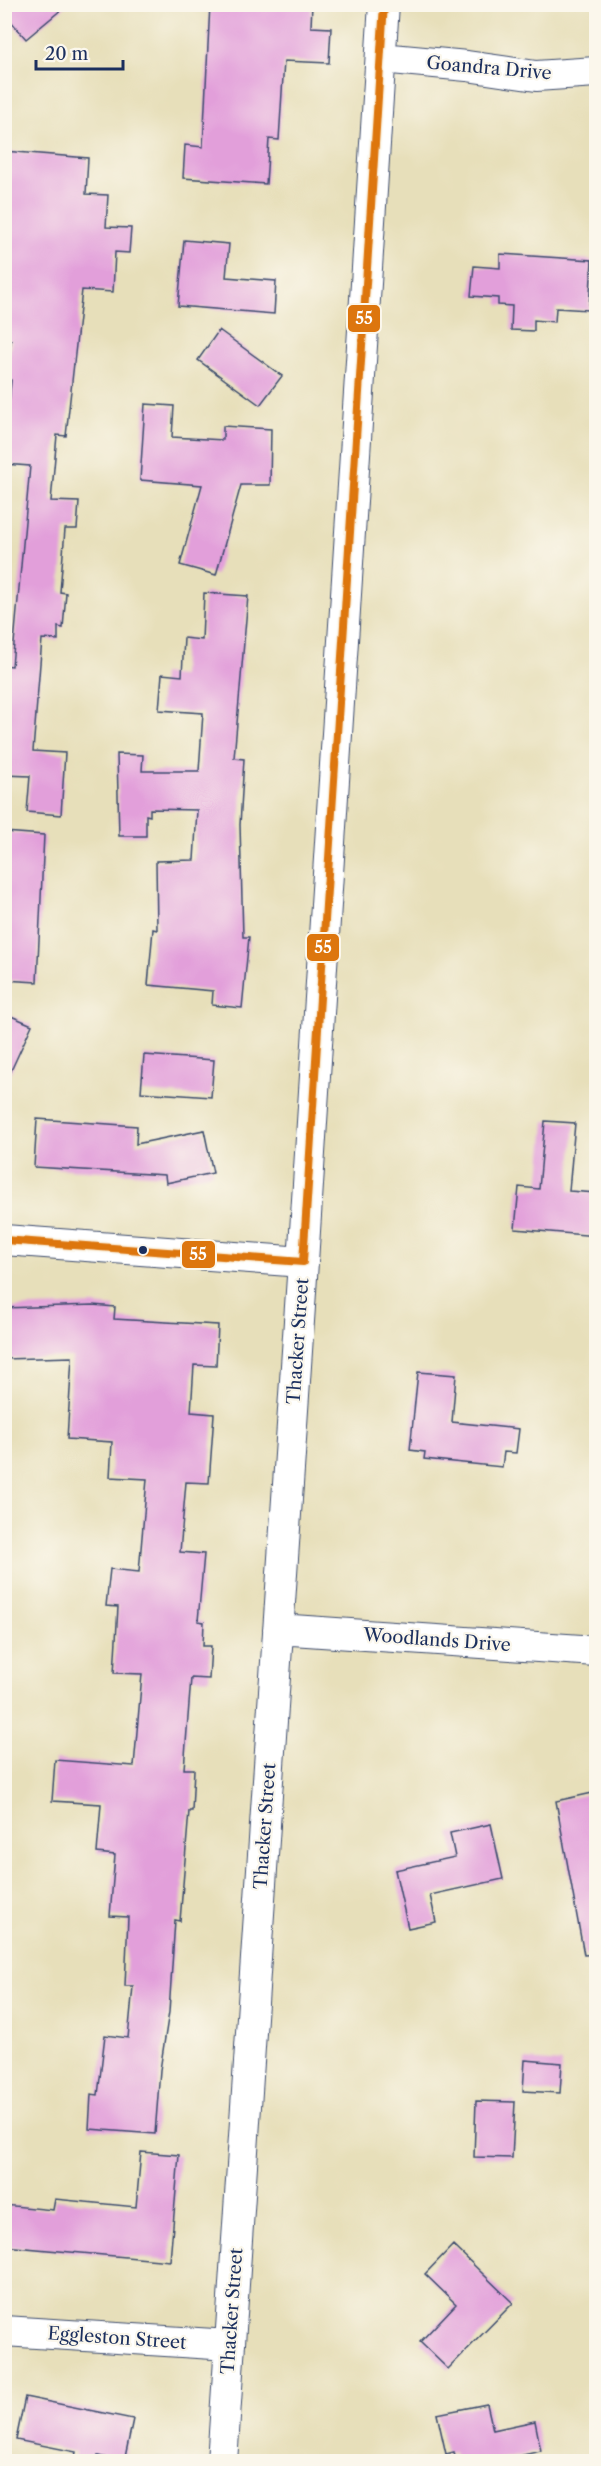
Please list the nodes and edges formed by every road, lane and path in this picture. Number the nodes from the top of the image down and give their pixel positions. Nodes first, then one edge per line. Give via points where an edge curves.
1 (384, 4) edge
2 (381, 58) junction
3 (597, 72) edge
4 (4, 1240) edge
5 (303, 1263) junction
6 (278, 1629) junction
7 (597, 1651) edge
8 (4, 2331) edge
9 (230, 2345) junction
10 (222, 2462) edge

1 - 2 street, Thacker Street
2 - 3 street, Goandra Drive via 536,76
2 - 5 street, Thacker Street
4 - 5 street
5 - 6 street, Thacker Street
6 - 7 street, Woodlands Drive
6 - 9 street, Thacker Street
8 - 9 street, Eggleston Street
9 - 10 street, Thacker Street

